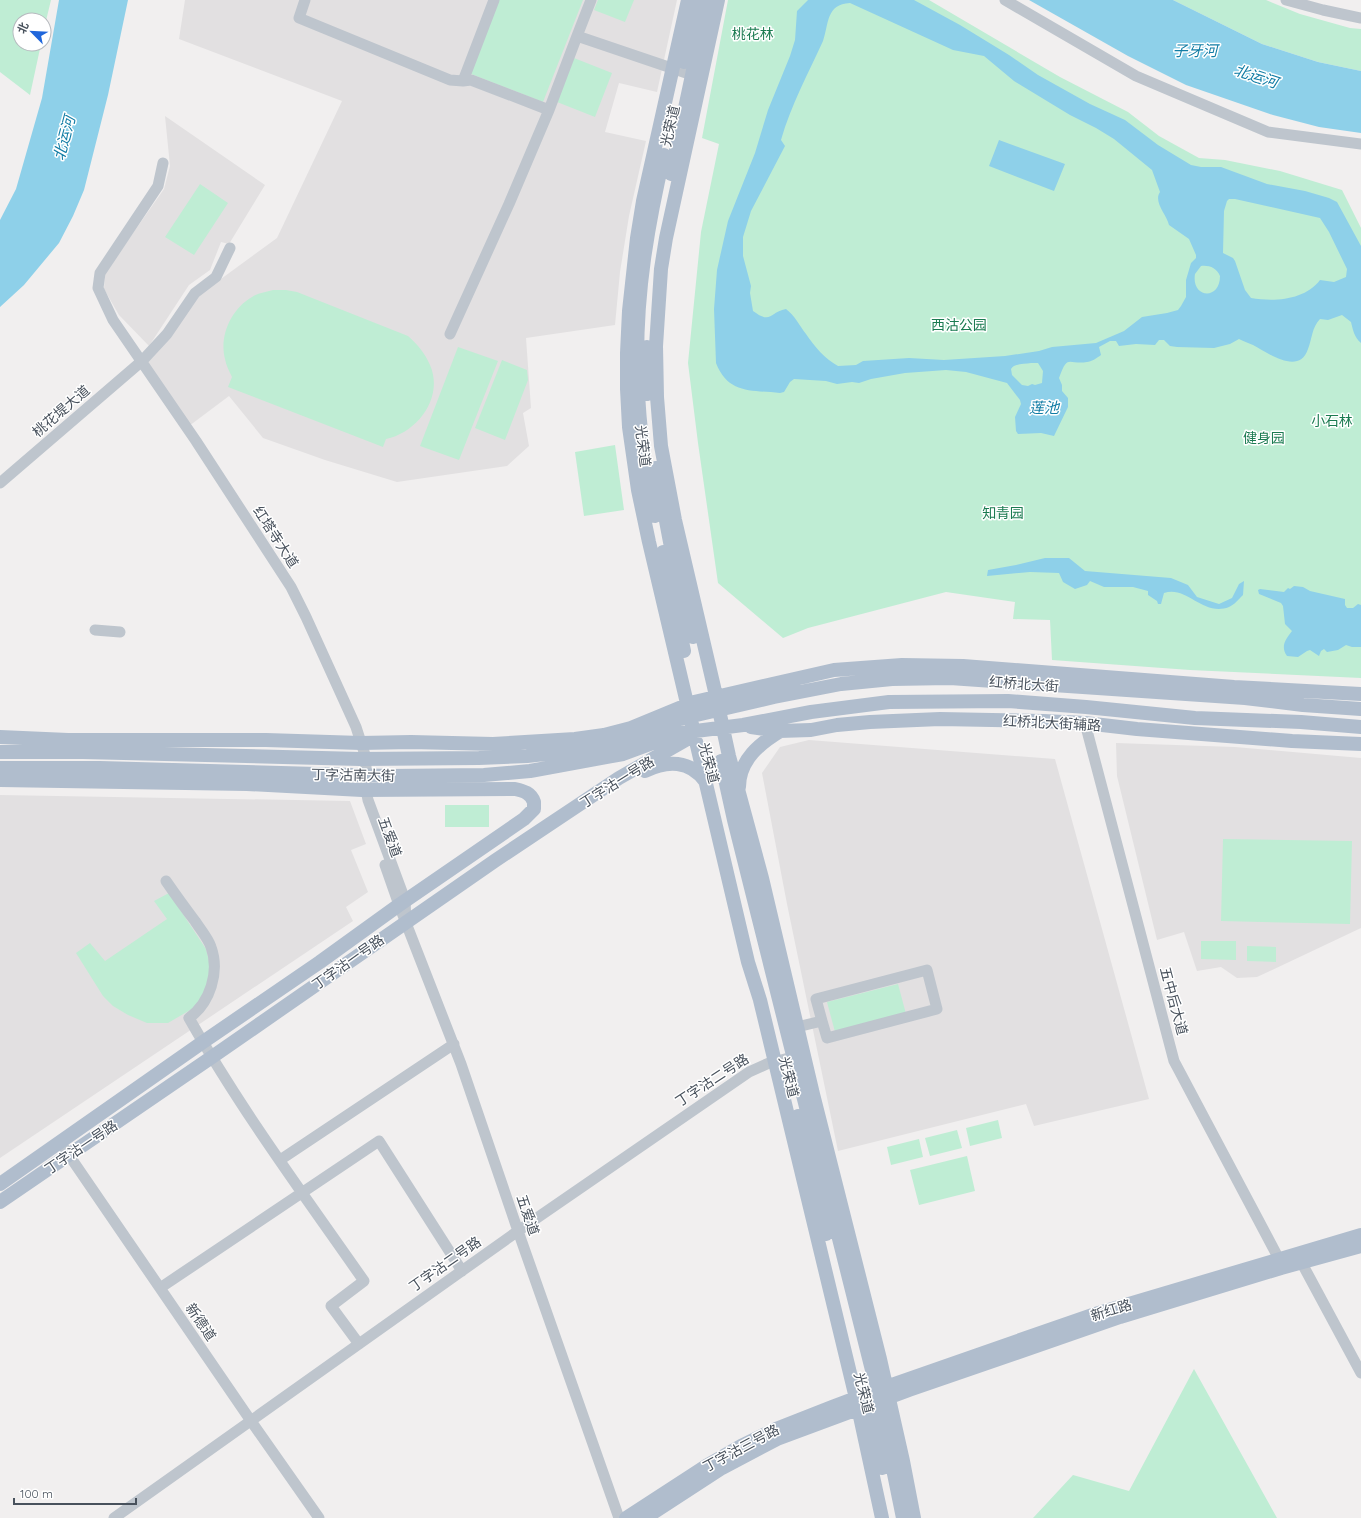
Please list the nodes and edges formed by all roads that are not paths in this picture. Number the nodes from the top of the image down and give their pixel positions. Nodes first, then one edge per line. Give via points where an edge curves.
1 (305, 0) edge
2 (494, 0) edge
3 (591, 0) edge
4 (688, 0) edge
5 (698, 0) edge
6 (708, 0) edge
7 (718, 0) edge
8 (1005, 0) edge
9 (1286, 0) edge
10 (1361, 18) edge
11 (577, 36) junction
12 (687, 74) junction
13 (463, 81) junction
14 (549, 110) junction
15 (1361, 144) edge
16 (163, 163) dead end
17 (230, 248) dead end
18 (450, 334) dead end
19 (142, 362) junction
20 (0, 483) edge
21 (95, 630) dead end
22 (120, 632) dead end
23 (1326, 692) junction
24 (1361, 694) edge
25 (1245, 698) junction
26 (714, 704) junction
27 (692, 709) junction
28 (1361, 709) edge
29 (810, 712) junction
30 (1195, 718) junction
31 (1227, 720) junction
32 (1085, 723) junction
33 (743, 726) junction
34 (1361, 727) edge
35 (719, 728) junction
36 (1137, 729) junction
37 (779, 731) junction
38 (696, 733) junction
39 (0, 737) edge
40 (361, 742) junction
41 (1340, 743) junction
42 (1361, 744) edge
43 (0, 752) edge
44 (363, 758) junction
45 (0, 768) edge
46 (204, 771) junction
47 (363, 775) junction
48 (0, 780) edge
49 (704, 781) junction
50 (247, 784) junction
51 (363, 790) junction
52 (602, 790) junction
53 (739, 796) junction
54 (166, 881) dead end
55 (402, 902) junction
56 (406, 922) junction
57 (822, 1021) junction
58 (797, 1027) junction
59 (203, 1042) junction
60 (454, 1044) junction
61 (212, 1057) junction
62 (789, 1058) junction
63 (60, 1142) junction
64 (69, 1155) junction
65 (280, 1160) junction
66 (0, 1184) edge
67 (302, 1192) junction
68 (0, 1202) edge
69 (518, 1231) junction
70 (1361, 1235) edge
71 (1361, 1246) edge
72 (1299, 1258) junction
73 (1280, 1264) junction
74 (462, 1270) junction
75 (160, 1288) junction
76 (359, 1344) junction
77 (1361, 1373) edge
78 (872, 1398) junction
79 (251, 1421) junction
80 (114, 1518) edge
81 (319, 1518) edge
82 (619, 1518) edge
83 (626, 1518) edge
84 (646, 1518) edge
85 (882, 1518) edge
86 (892, 1518) edge
87 (903, 1518) edge
88 (914, 1518) edge

1 - 13 street via 299,18 450,80
2 - 13 street
3 - 11 street
4 - 12 main road
5 - 12 main road, 光荣道
6 - 12 main road, 光荣道
7 - 12 main road
8 - 15 street via 1136,76 1268,132
9 - 10 street
11 - 12 street
11 - 14 street
12 - 26 main road via 662,269 656,346 657,382 661,446
12 - 27 main road, 光荣道 via 654,198 644,261 637,379 650,496
13 - 14 street via 471,80
14 - 18 street
16 - 19 street, 红塔寺大道 via 158,186 100,273 98,288 113,320
17 - 19 street, 桃花堤大道 via 216,277 195,293 167,334
19 - 20 street, 桃花堤大道
19 - 40 street, 红塔寺大道 via 291,587
21 - 22 street
23 - 24 main road
23 - 25 main road
23 - 26 main road via 963,666 902,665 834,670
25 - 26 main road, 红桥北大街 via 950,678 892,679 841,684 774,697
25 - 28 main road, 红桥北大街
26 - 27 main road, 红桥北大街
26 - 35 main road
27 - 38 main road, 光荣道
27 - 40 main road via 604,735 575,739 492,744
27 - 44 main road, 丁字沽南大街 via 628,741 598,748 527,756
29 - 30 main road, 红桥北大街 via 889,702 1008,701
29 - 33 main road, 红桥北大街
29 - 37 main road
30 - 31 main road, 红桥北大街
30 - 36 main road
31 - 34 main road, 红桥北大街
31 - 41 main road
32 - 36 main road, 红桥北大街辅路
32 - 37 main road, 红桥北大街辅路 via 940,719 870,722 811,730
32 - 73 street, 五中后大道 via 1174,1061
33 - 35 main road, 红桥北大街
33 - 37 main road, 红桥北大街辅路
35 - 38 main road, 红桥北大街
35 - 53 main road
35 - 62 main road, 光荣道 via 734,820
36 - 41 main road, 红桥北大街辅路
37 - 53 main road via 759,745 747,761 739,781
38 - 47 main road, 丁字沽南大街 via 672,735 623,754 530,771 484,775
38 - 49 main road
38 - 52 main road, 丁字沽一号路
38 - 62 main road, 光荣道
39 - 40 main road via 68,740
40 - 44 street, 红塔寺大道
41 - 42 main road, 红桥北大街辅路
43 - 44 main road, 丁字沽南大街
44 - 47 street, 红塔寺大道
45 - 46 main road, 丁字沽南大街
46 - 47 main road, 丁字沽南大街
46 - 50 main road
47 - 51 street, 五爱道
48 - 50 main road
49 - 52 main road via 692,768 669,764 652,768
49 - 62 main road via 748,962 760,1000
50 - 51 main road, 丁字沽一号路
51 - 55 street, 五爱道 via 366,813
51 - 55 main road, 丁字沽一号路 via 515,789 528,793 534,802 534,809 524,819
52 - 56 main road, 丁字沽一号路
53 - 58 main road via 762,878
54 - 59 street via 211,947 214,964 210,993 201,1009 189,1018
55 - 56 street, 五爱道
55 - 59 main road, 丁字沽一号路
56 - 60 street, 五爱道
56 - 61 main road, 丁字沽一号路
57 - 57 street via 827,1038 938,1009 927,970 816,999
57 - 58 street
58 - 62 main road
59 - 61 street
59 - 63 main road, 丁字沽一号路
60 - 65 street
60 - 69 street, 五爱道
61 - 64 main road, 丁字沽一号路
61 - 65 street
62 - 69 street, 丁字沽二号路 via 759,1066 749,1072
62 - 78 main road, 光荣道
62 - 78 main road
63 - 64 street, 新德道
63 - 66 main road, 丁字沽一号路
64 - 68 main road, 丁字沽一号路
64 - 75 street, 新德道
65 - 67 street
67 - 74 street via 378,1141
67 - 75 street
67 - 76 street via 364,1281 331,1306
69 - 74 street, 丁字沽二号路
69 - 82 street, 五爱道
70 - 72 main road, 新红路
71 - 72 main road, 新红路
72 - 73 main road, 新红路
72 - 77 street
73 - 78 main road, 新红路
74 - 76 street, 丁字沽二号路
75 - 79 street, 新德道
76 - 79 street, 丁字沽二号路
78 - 83 main road, 丁字沽三号路 via 776,1428 706,1466
78 - 84 main road, 丁字沽三号路 via 777,1439 722,1468
78 - 85 main road
78 - 86 main road, 光荣道 via 875,1437
78 - 87 main road, 光荣道
78 - 88 main road
79 - 80 street, 丁字沽二号路
79 - 81 street, 新德道

